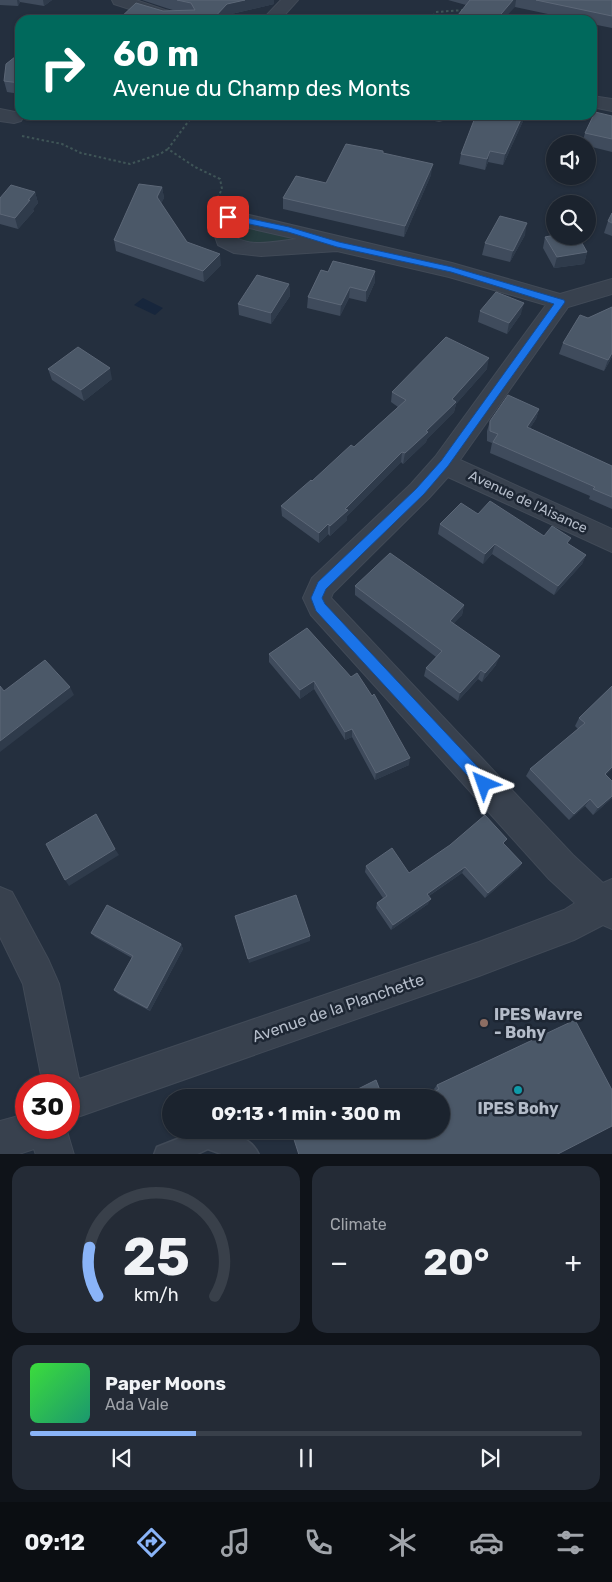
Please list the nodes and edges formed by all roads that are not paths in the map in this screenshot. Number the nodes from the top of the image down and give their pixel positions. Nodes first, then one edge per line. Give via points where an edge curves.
1 (120, 0) edge
2 (290, 0) edge
3 (164, 15) edge
4 (276, 15) edge
5 (597, 102) edge
6 (612, 105) edge
7 (228, 217) road end
8 (612, 286) edge
9 (560, 302) junction
10 (444, 464) junction
11 (612, 540) edge
12 (0, 904) edge
13 (609, 905) edge
14 (60, 1074) edge
15 (80, 1097) edge
16 (15, 1136) edge
17 (50, 1139) edge
18 (0, 1140) edge
19 (55, 1154) edge
20 (165, 1154) edge
21 (248, 1154) edge

1 - 3 street
2 - 4 street
5 - 6 street
7 - 9 street via 452,270
8 - 9 street
9 - 10 street
10 - 11 street, Avenue de l'Aisance
10 - 13 street via 420,492 322,586 317,598 320,607 561,867
12 - 14 street via 31,959 41,984
13 - 15 street, Avenue de la Planchette via 574,923 479,959
16 - 18 street
17 - 19 street
20 - 21 lane via 208,1138

